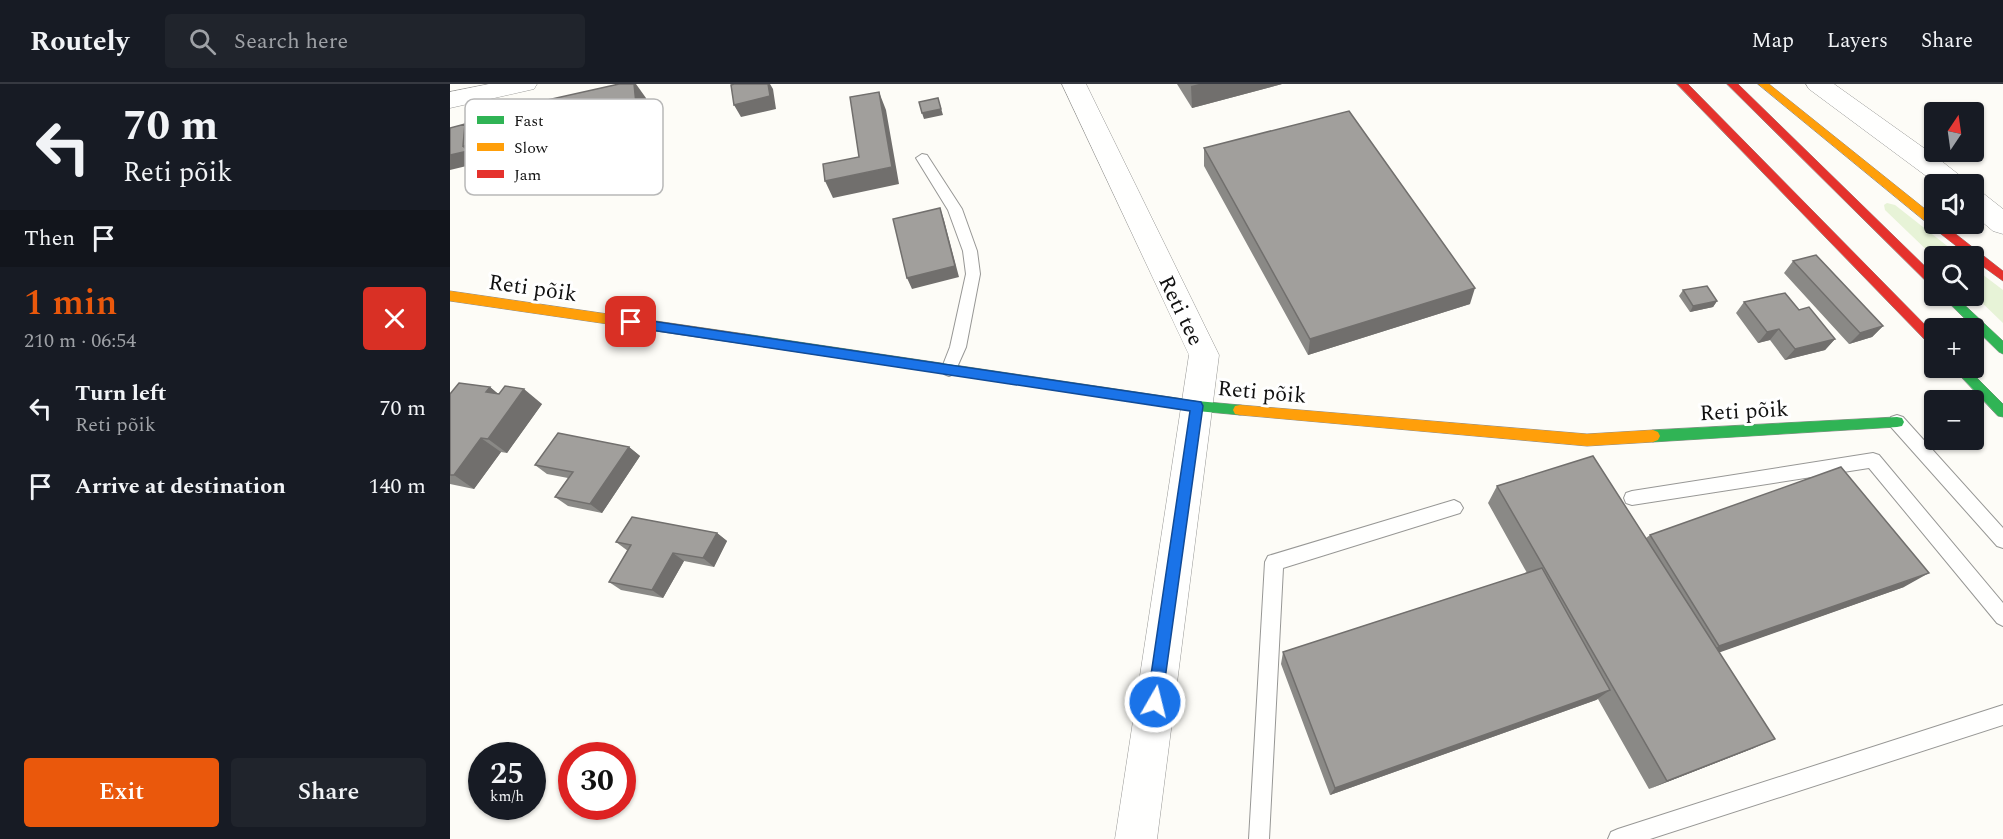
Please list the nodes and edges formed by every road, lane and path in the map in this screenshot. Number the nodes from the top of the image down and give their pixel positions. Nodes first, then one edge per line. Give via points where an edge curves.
1 (525, 84) edge
2 (1074, 84) edge
3 (1682, 84) edge
4 (1732, 84) edge
5 (1762, 84) edge
6 (1818, 84) edge
7 (450, 100) edge
8 (922, 158) dead end
9 (1941, 174) edge
10 (1984, 209) edge
11 (1924, 213) edge
12 (2003, 225) edge
13 (1950, 234) edge
14 (1924, 272) edge
15 (2003, 277) edge
16 (450, 296) edge
17 (1958, 306) edge
18 (1924, 332) edge
19 (2003, 349) edge
20 (949, 369) junction
21 (1969, 378) edge
22 (1197, 406) junction
23 (2003, 412) edge
24 (1897, 422) joint
25 (1632, 498) dead end
26 (1454, 508) dead end
27 (2003, 540) edge
28 (2003, 617) edge
29 (2003, 715) edge
30 (1136, 839) edge
31 (1259, 839) edge
32 (1618, 839) edge

1 - 7 street
2 - 22 street, Reti tee via 1204,355
3 - 18 main road
4 - 14 main road
5 - 11 main road
6 - 9 street
8 - 20 lane via 955,209 970,251 973,274 958,347
10 - 12 street
13 - 15 main road
16 - 20 main road, Reti põik
17 - 19 main road
20 - 22 main road, Reti põik
21 - 23 main road
22 - 24 main road, Reti põik via 1587,440
22 - 30 street, Reti tee
24 - 27 lane
25 - 28 lane via 1873,460
26 - 31 lane via 1275,562
29 - 32 lane

